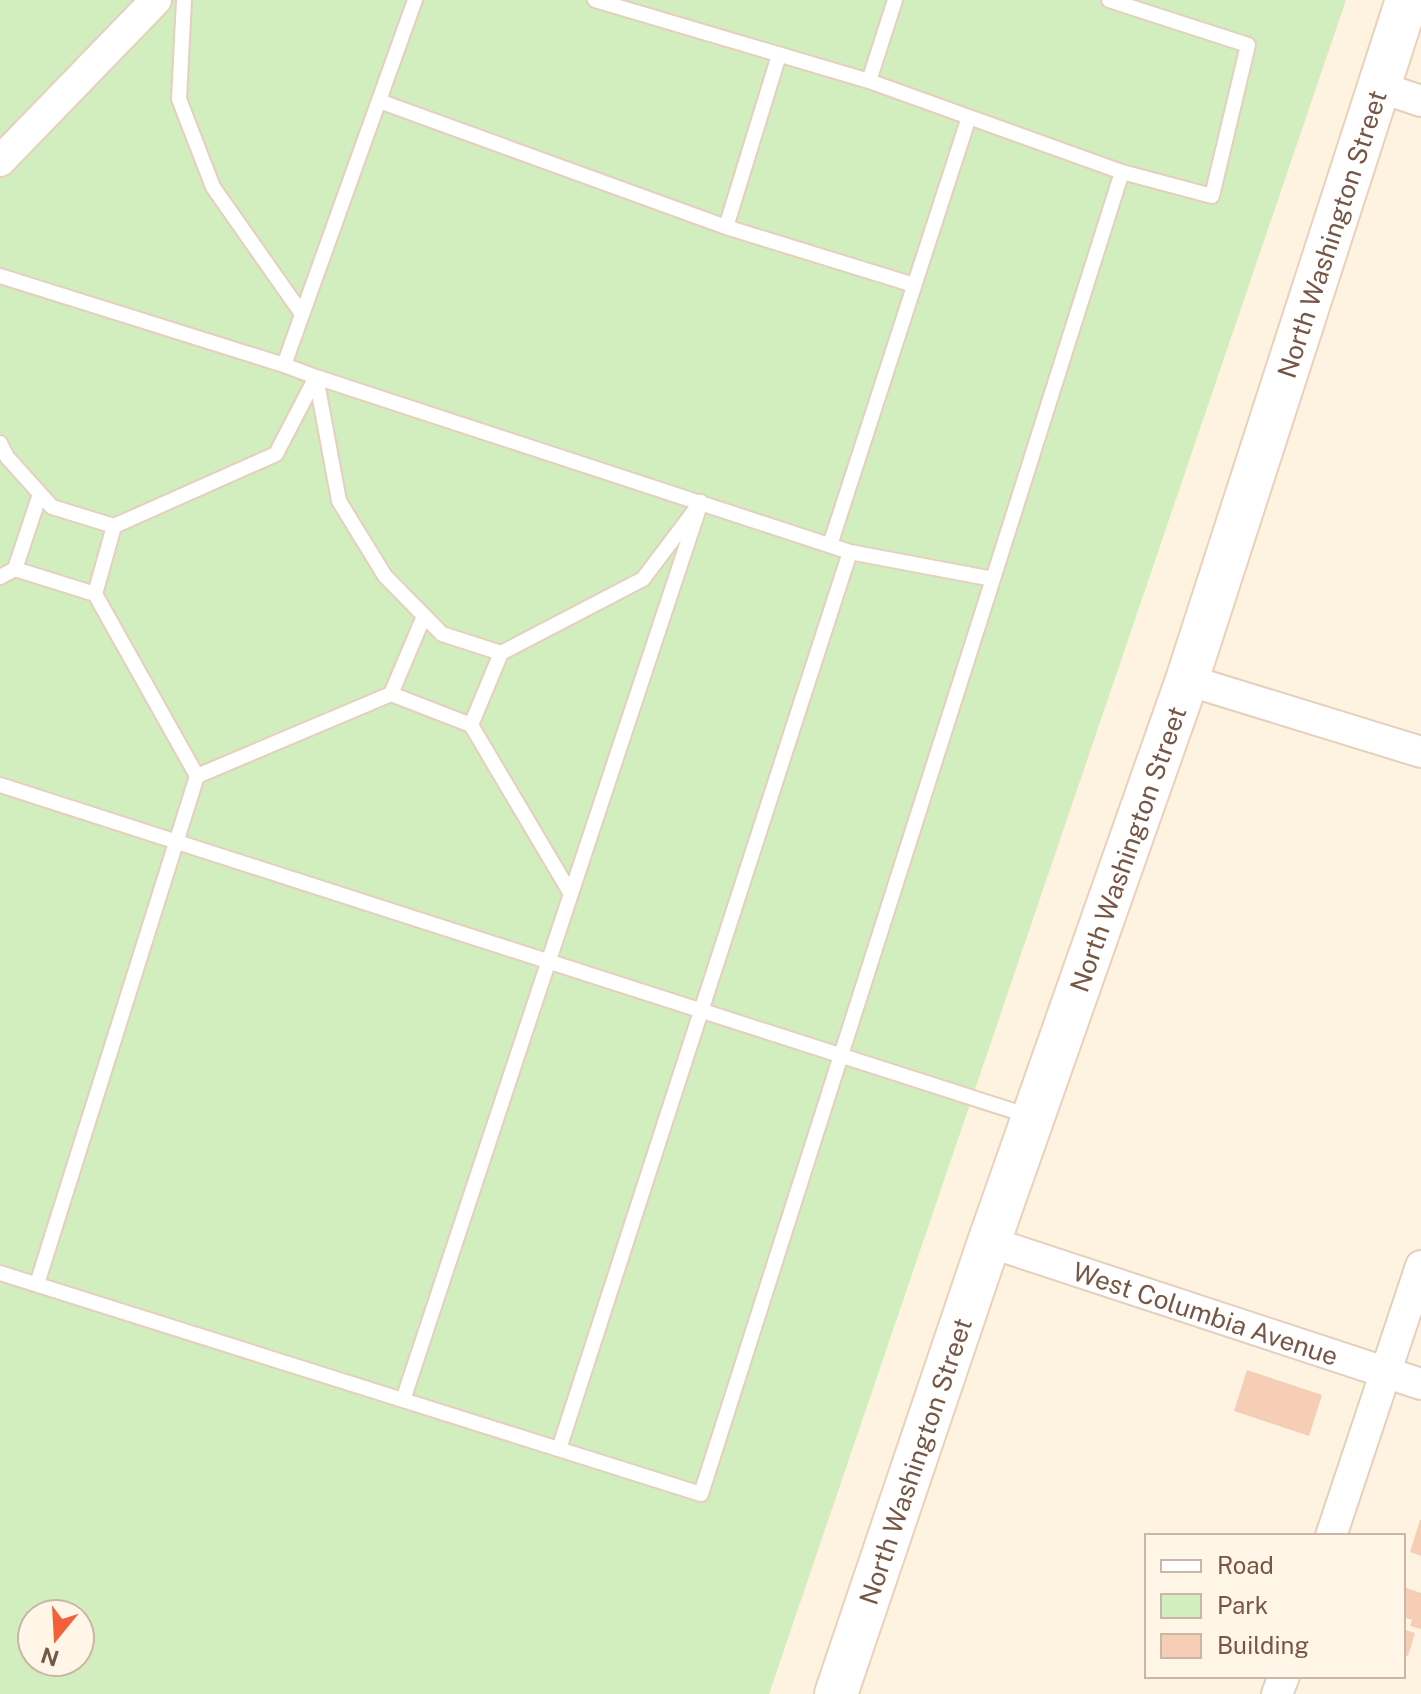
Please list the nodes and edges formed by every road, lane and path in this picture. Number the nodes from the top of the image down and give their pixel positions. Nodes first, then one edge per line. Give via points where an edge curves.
1 (156, 0) edge
2 (184, 0) edge
3 (415, 0) edge
4 (595, 0) edge
5 (895, 0) edge
6 (1109, 0) edge
7 (1407, 0) edge
8 (779, 55) junction
9 (869, 81) junction
10 (1379, 87) junction
11 (379, 101) junction
12 (1421, 101) edge
13 (969, 117) junction
14 (0, 161) edge
15 (1122, 172) junction
16 (726, 227) junction
17 (0, 276) edge
18 (914, 285) junction
19 (302, 314) junction
20 (284, 365) junction
21 (316, 377) junction
22 (0, 443) edge
23 (40, 494) junction
24 (701, 502) junction
25 (114, 526) junction
26 (830, 545) junction
27 (850, 552) junction
28 (15, 569) junction
29 (0, 577) edge
30 (993, 579) junction
31 (95, 594) junction
32 (424, 616) junction
33 (501, 653) junction
34 (1187, 680) junction
35 (391, 694) junction
36 (471, 725) junction
37 (1421, 752) edge
38 (197, 776) junction
39 (0, 785) edge
40 (177, 842) junction
41 (571, 894) junction
42 (549, 961) junction
43 (701, 1010) junction
44 (841, 1055) junction
45 (1033, 1118) junction
46 (989, 1242) junction
47 (1421, 1266) edge
48 (0, 1273) edge
49 (37, 1284) junction
50 (1386, 1373) junction
51 (1421, 1384) edge
52 (403, 1400) junction
53 (559, 1449) junction
54 (1332, 1534) edge
55 (836, 1694) edge

1 - 14 street
2 - 19 lane via 179,99 213,187
3 - 11 lane
4 - 8 lane
5 - 9 lane
6 - 15 lane via 1248,45 1212,196
7 - 10 street, North Washington Street
8 - 9 lane
8 - 16 lane
9 - 13 lane
10 - 12 street
10 - 34 street, North Washington Street
11 - 16 lane
11 - 19 lane
13 - 15 lane
13 - 18 lane
15 - 30 lane
16 - 18 lane
17 - 20 lane
18 - 26 lane
19 - 20 lane
20 - 21 lane
21 - 24 lane
21 - 25 lane via 276,454
21 - 32 lane via 339,501 385,576
22 - 23 lane
23 - 25 lane via 52,507
23 - 28 lane
24 - 26 lane
24 - 33 lane via 643,579
24 - 41 lane
25 - 31 lane
26 - 27 lane
27 - 30 lane
27 - 43 lane
28 - 29 lane
28 - 31 lane
30 - 44 lane
31 - 38 lane
32 - 33 lane via 442,634
32 - 35 lane
33 - 36 lane
34 - 37 street
34 - 45 street, North Washington Street
35 - 36 lane
35 - 38 lane
36 - 41 lane
38 - 40 lane
39 - 40 lane
40 - 42 lane
40 - 49 lane
41 - 42 lane
42 - 43 lane
42 - 52 lane
43 - 44 lane
43 - 53 lane
44 - 45 lane
44 - 53 lane via 701,1494
45 - 46 street, North Washington Street
46 - 50 street, West Columbia Avenue
46 - 55 street, North Washington Street
47 - 50 street
48 - 49 lane
49 - 52 lane
50 - 51 street, West Columbia Avenue
50 - 54 street
52 - 53 lane

